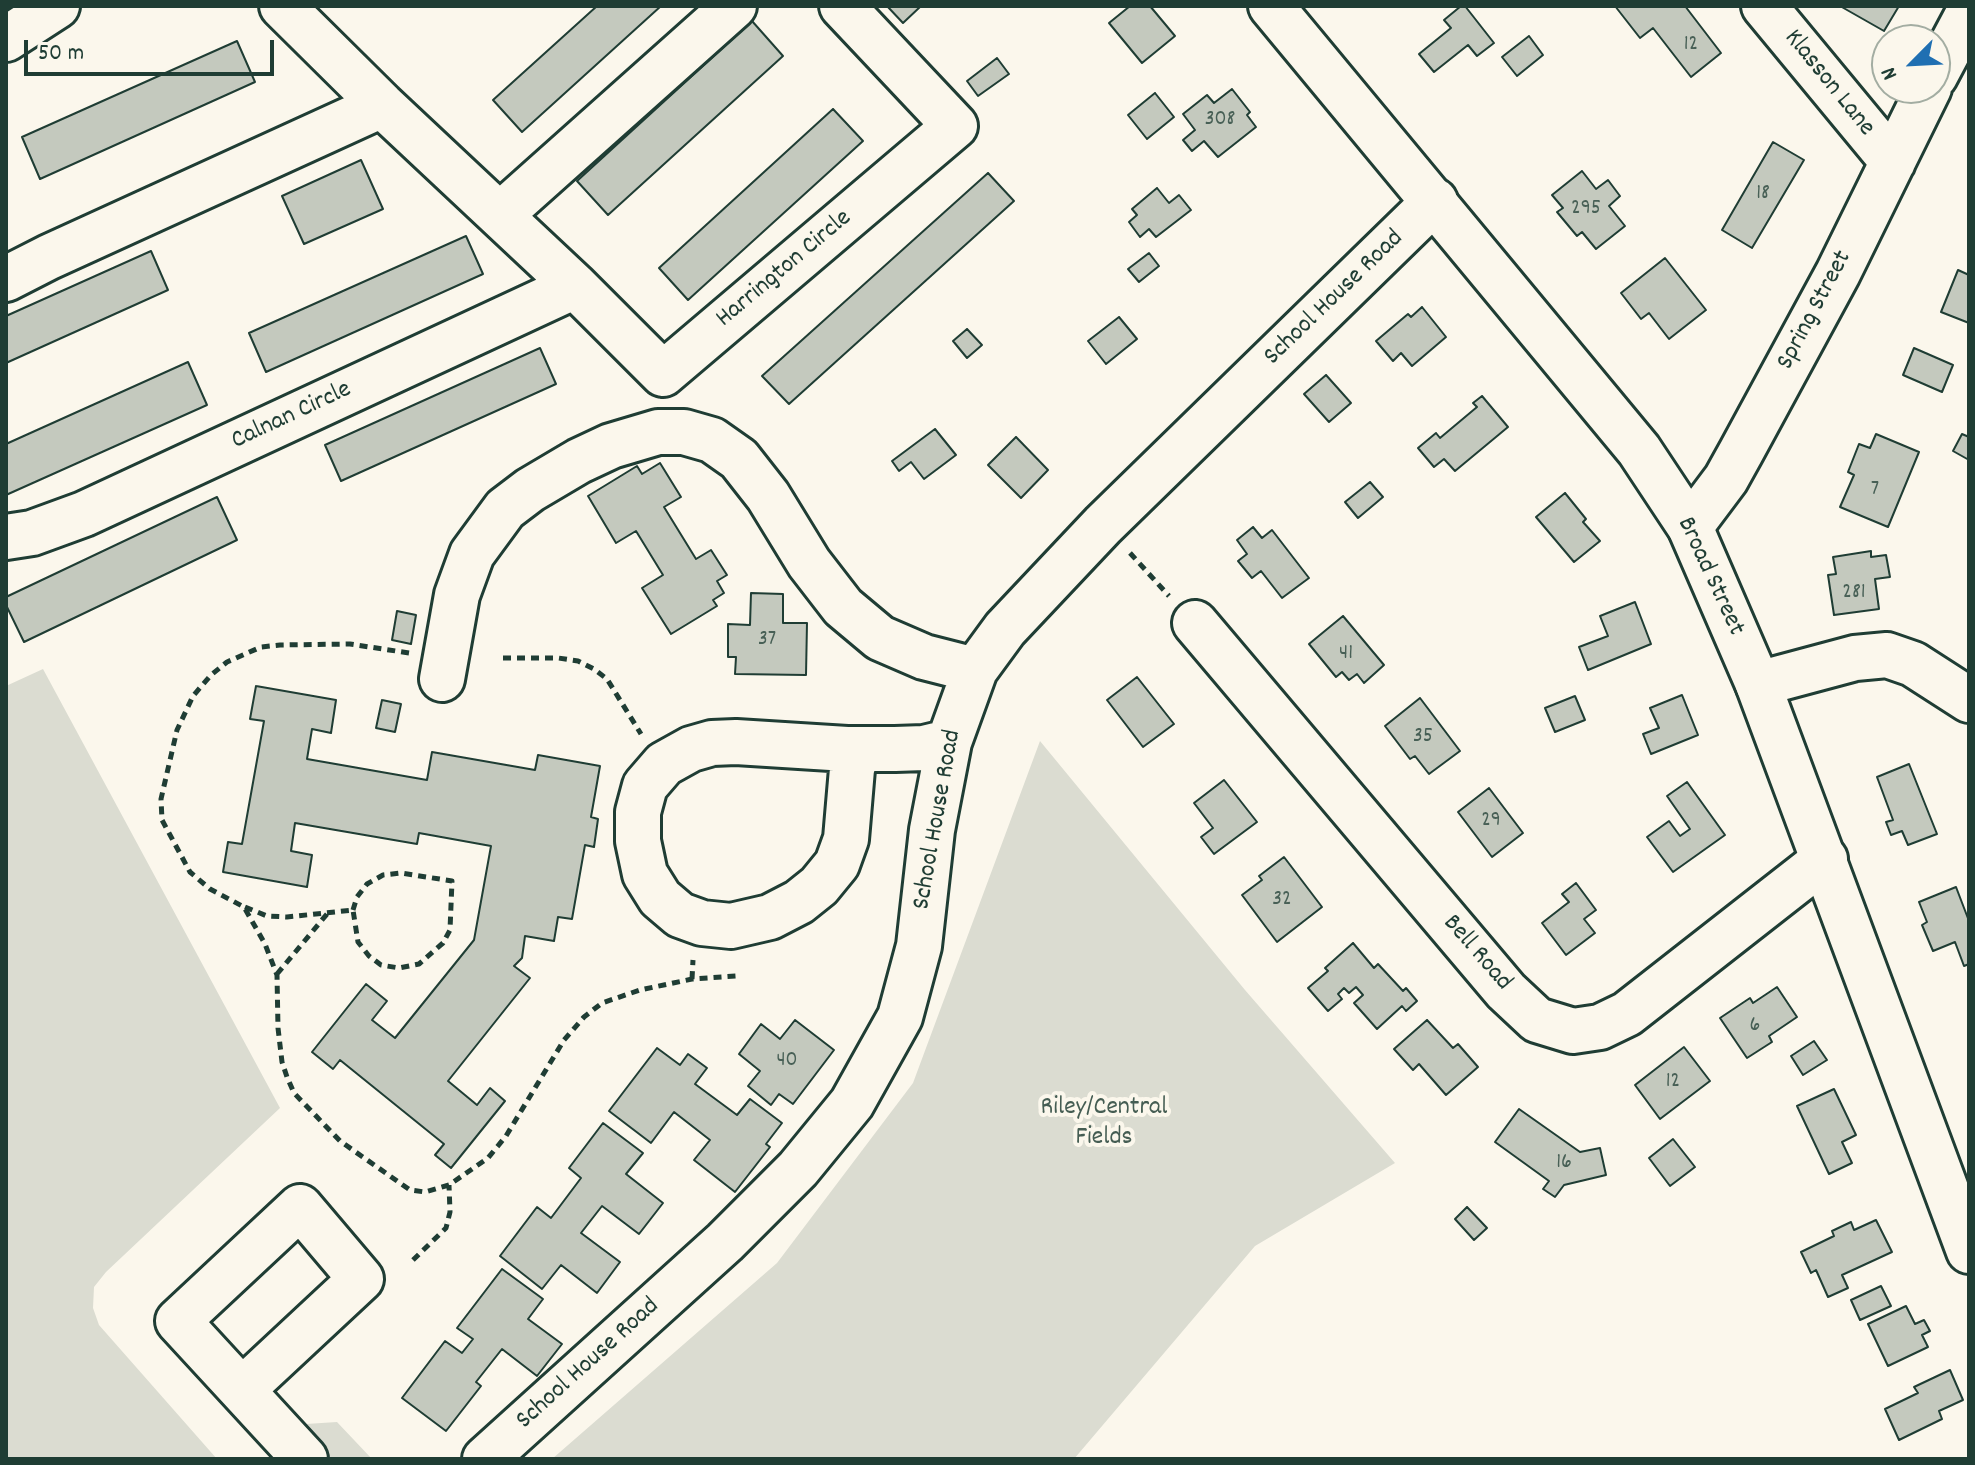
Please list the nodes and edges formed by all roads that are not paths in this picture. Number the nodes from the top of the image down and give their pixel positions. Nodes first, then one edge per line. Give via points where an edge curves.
1 (57, 6) edge
2 (282, 6) edge
3 (734, 6) edge
4 (842, 6) edge
5 (1271, 6) edge
6 (1764, 6) edge
7 (1969, 12) edge
8 (6, 39) edge
9 (1951, 56) edge
10 (1926, 104) edge
11 (382, 105) junction
12 (1893, 162) junction
13 (1435, 201) junction
14 (500, 215) junction
15 (6, 279) edge
16 (575, 286) junction
17 (663, 374) junction
18 (684, 432) junction
19 (1690, 527) junction
20 (6, 537) edge
21 (1195, 623) road end
22 (428, 666) road end
23 (975, 670) junction
24 (1758, 684) junction
25 (1969, 700) edge
26 (949, 742) junction
27 (858, 749) junction
28 (1825, 859) junction
29 (1969, 1251) edge
30 (242, 1390) dead end
31 (305, 1459) edge
32 (485, 1459) edge

1 - 8 street
2 - 11 street
3 - 14 street
4 - 17 street, Harrington Circle via 955,126
5 - 13 street, Broad Street
6 - 12 street, Klasson Lane
7 - 9 street, Spring Street
10 - 12 street, Spring Street
11 - 14 street
11 - 15 street
12 - 19 street, Spring Street via 1726,479
13 - 19 street, Broad Street via 1639,450
13 - 23 street, School House Road via 1032,597
14 - 16 street
16 - 17 street
16 - 20 street, Calnan Circle via 84,514
17 - 18 street
18 - 22 street via 658,432 611,446 505,509 472,554
18 - 23 street via 712,440 739,459 843,607 880,638
19 - 24 street, Broad Street
21 - 28 street, Bell Road via 1506,991 1537,1020 1573,1031 1600,1027 1627,1014
23 - 26 street, School House Road
24 - 25 street via 1855,658 1887,655 1913,664
24 - 28 street, Broad Street
26 - 27 street via 924,748
26 - 32 street, School House Road via 932,830 919,946 900,1017 852,1103 798,1169 725,1242
27 - 27 street via 712,743 664,764 645,786 638,812 645,874 660,898 680,915 731,926 770,917 799,902 837,864 846,839
28 - 29 street, Broad Street
30 - 31 street

